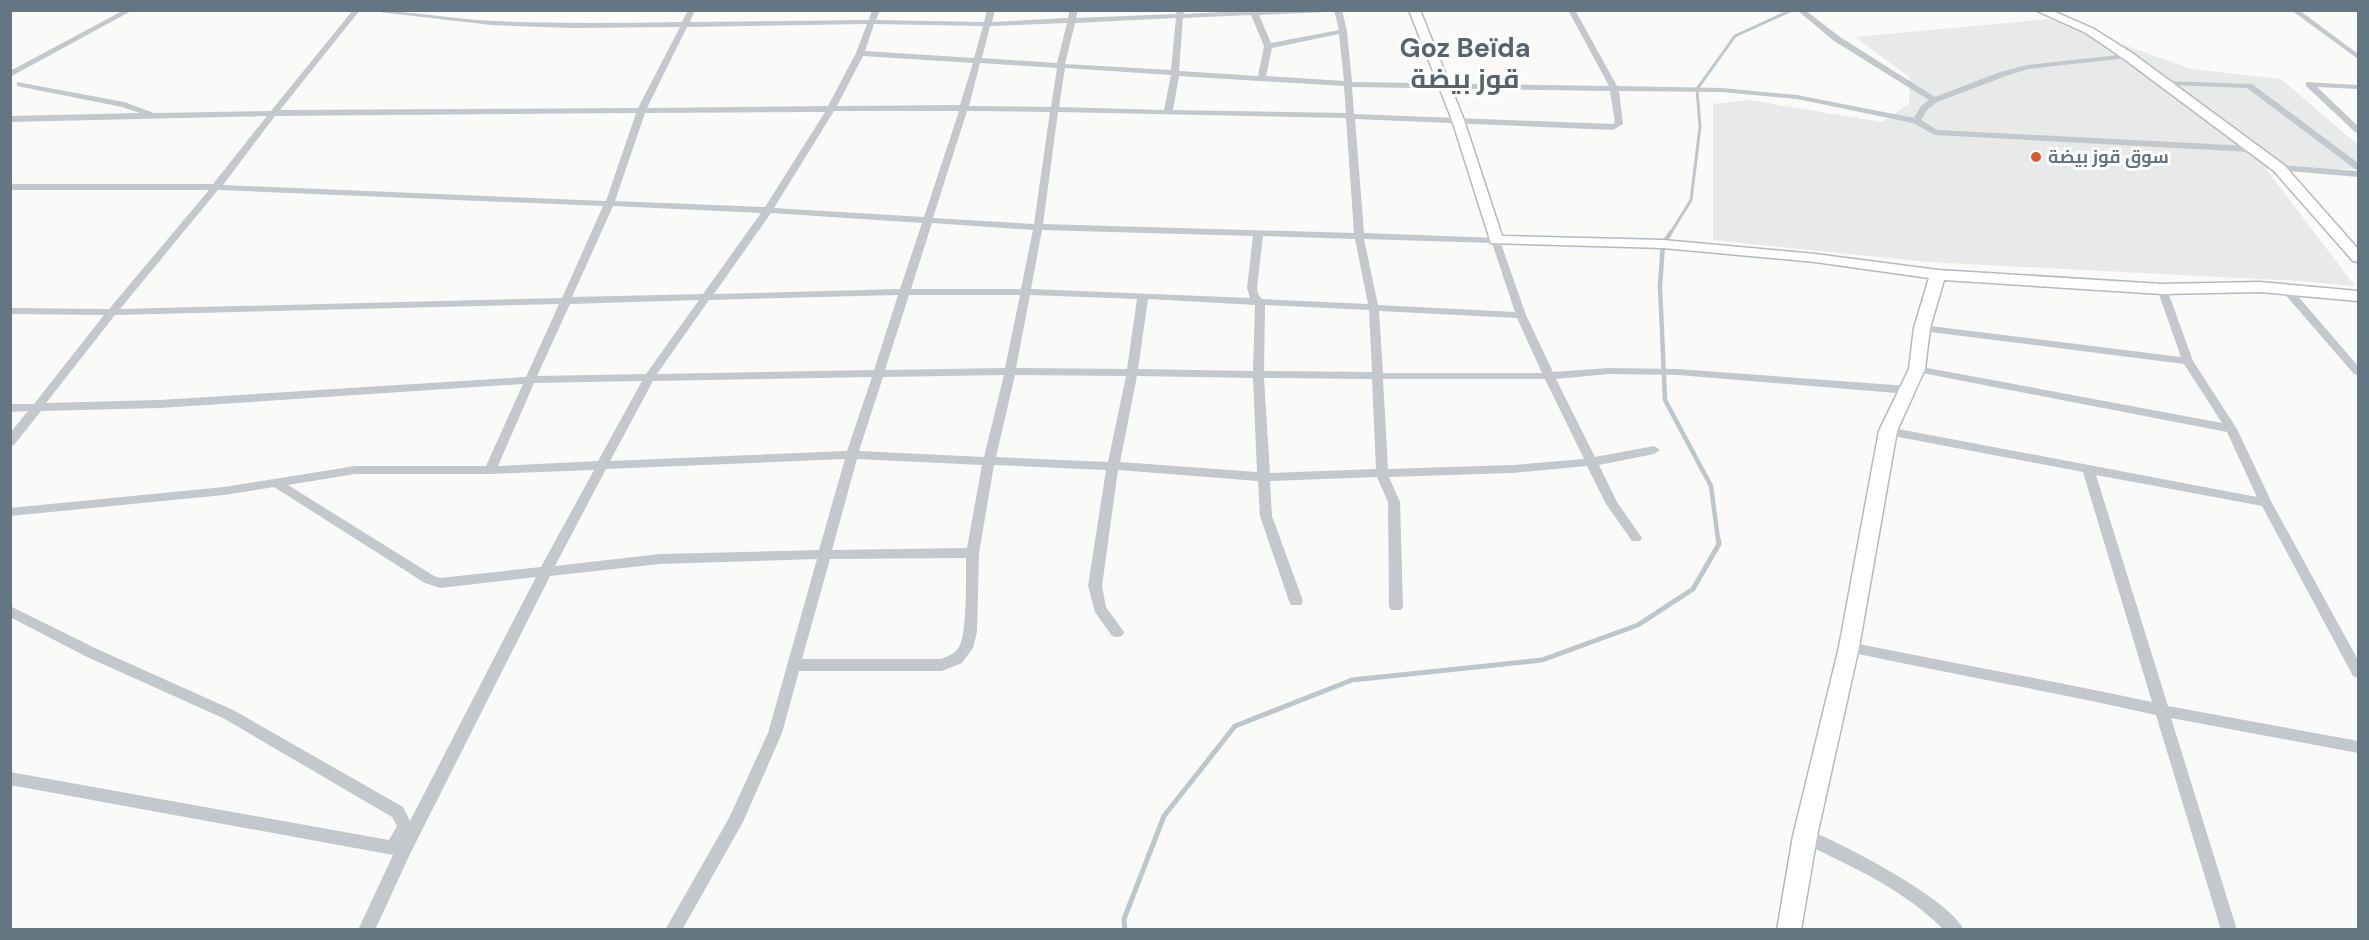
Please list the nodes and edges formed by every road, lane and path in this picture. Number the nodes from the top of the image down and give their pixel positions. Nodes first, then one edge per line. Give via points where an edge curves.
1 (130, 10) edge
2 (357, 10) edge
3 (365, 10) edge
4 (692, 10) edge
5 (876, 10) edge
6 (991, 10) edge
7 (1326, 10) edge
8 (1338, 10) edge
9 (1414, 10) edge
10 (1571, 10) edge
11 (1800, 10) edge
12 (2040, 10) edge
13 (2294, 10) edge
14 (1180, 14) edge
15 (1255, 15) junction
16 (1073, 16) edge
17 (872, 22) junction
18 (988, 24) junction
19 (684, 26) junction
20 (1343, 31) junction
21 (1268, 46) junction
22 (860, 53) junction
23 (2128, 56) junction
24 (2358, 57) edge
25 (977, 60) junction
26 (1061, 65) junction
27 (1175, 74) junction
28 (10, 77) edge
29 (1260, 79) junction
30 (2168, 83) junction
31 (20, 84) junction
32 (1348, 84) junction
33 (1444, 87) junction
34 (2358, 87) edge
35 (1614, 88) junction
36 (10, 91) edge
37 (1934, 100) junction
38 (964, 108) junction
39 (831, 109) junction
40 (1056, 109) junction
41 (641, 111) junction
42 (1168, 112) junction
43 (273, 113) junction
44 (154, 116) junction
45 (1350, 116) junction
46 (10, 119) edge
47 (1458, 120) junction
48 (1916, 121) junction
49 (2358, 130) edge
50 (2250, 149) junction
51 (2358, 167) edge
52 (2278, 168) junction
53 (2358, 174) edge
54 (10, 187) edge
55 (216, 188) junction
56 (609, 204) junction
57 (768, 210) junction
58 (926, 221) junction
59 (1038, 227) junction
60 (1258, 234) junction
61 (1359, 237) junction
62 (1496, 240) junction
63 (2358, 258) edge
64 (1938, 275) junction
65 (2162, 289) junction
66 (2286, 289) junction
67 (904, 292) junction
68 (1025, 292) junction
69 (1143, 296) junction
70 (2358, 296) edge
71 (706, 297) junction
72 (566, 300) junction
73 (1260, 303) junction
74 (1374, 309) junction
75 (10, 310) edge
76 (112, 312) junction
77 (1521, 315) junction
78 (1922, 328) junction
79 (2188, 361) junction
80 (1917, 369) junction
81 (1010, 371) junction
82 (2358, 372) edge
83 (878, 374) junction
84 (1132, 374) junction
85 (1258, 376) junction
86 (1376, 376) junction
87 (1549, 376) junction
88 (649, 378) junction
89 (532, 380) junction
90 (1908, 390) junction
91 (10, 408) edge
92 (37, 408) junction
93 (2231, 429) junction
94 (1888, 431) junction
95 (10, 442) edge
96 (1653, 450) dead end
97 (852, 455) junction
98 (989, 460) junction
99 (1591, 462) junction
100 (601, 464) junction
101 (1113, 466) junction
102 (2088, 469) junction
103 (490, 470) junction
104 (1382, 474) junction
105 (1264, 477) junction
106 (275, 482) junction
107 (2266, 503) junction
108 (10, 512) edge
109 (1636, 538) dead end
110 (973, 553) junction
111 (824, 555) junction
112 (546, 570) junction
113 (1296, 601) dead end
114 (1396, 606) dead end
115 (10, 611) edge
116 (1116, 632) dead end
117 (1849, 647) junction
118 (794, 665) junction
119 (2358, 672) edge
120 (2160, 710) junction
121 (2358, 747) edge
122 (10, 778) edge
123 (1805, 836) junction
124 (398, 848) junction
125 (366, 930) edge
126 (673, 930) edge
127 (1789, 930) edge
128 (1956, 930) edge
129 (2229, 930) edge

1 - 28 street
2 - 43 street
3 - 19 street via 524,25
4 - 19 street
5 - 17 street
6 - 18 street
7 - 15 street
8 - 20 street
9 - 33 main road
10 - 35 street
11 - 37 street via 1837,39
12 - 23 main road via 2090,31
13 - 24 street
14 - 15 street
14 - 16 street
14 - 27 street
15 - 21 street
16 - 18 street
16 - 26 street
17 - 18 street
17 - 19 street
17 - 22 street
18 - 25 street
19 - 41 street
20 - 21 street
20 - 32 street
21 - 29 street
22 - 25 street
22 - 39 street
23 - 30 main road
23 - 37 street via 2027,68 1974,83
25 - 26 street
25 - 38 street
26 - 27 street
26 - 40 street
27 - 29 street
27 - 42 street
28 - 31 street
29 - 32 street
30 - 50 main road
30 - 51 street via 2249,86
31 - 36 street
31 - 44 street via 124,105
32 - 33 street
32 - 45 street
33 - 35 street
33 - 47 main road
34 - 49 street via 2309,84
35 - 47 street via 1619,124 1613,128
35 - 48 street via 1771,94
37 - 48 street
38 - 39 street
38 - 40 street
38 - 58 street
39 - 41 street
39 - 57 street
40 - 42 street
40 - 59 street
41 - 43 street
41 - 56 street
42 - 45 street
43 - 44 street
43 - 55 street
44 - 46 street
45 - 47 street
45 - 61 street
47 - 62 main road
48 - 50 street via 1935,132
50 - 52 main road
52 - 53 street
52 - 63 main road
54 - 55 street
55 - 56 street
55 - 76 street
56 - 57 street
56 - 72 street
57 - 58 street
57 - 71 street
58 - 59 street
58 - 67 street
59 - 60 street
59 - 68 street
60 - 61 street
60 - 73 street via 1252,288
61 - 62 street
61 - 74 street
62 - 64 main road via 1663,244 1851,262
62 - 77 street
64 - 65 main road
64 - 78 main road
65 - 66 main road
65 - 79 street
66 - 70 main road
66 - 82 street
67 - 68 street
67 - 71 street
67 - 83 street
68 - 69 street
68 - 81 street
69 - 73 street
69 - 84 street
71 - 72 street
71 - 88 street
72 - 76 street
72 - 89 street
73 - 74 street
73 - 85 street
74 - 77 street
74 - 86 street
75 - 76 street
76 - 92 street
77 - 87 street
78 - 79 street
78 - 80 main road
79 - 93 street
80 - 90 main road
80 - 93 street
81 - 83 street
81 - 84 street
81 - 98 street
83 - 88 street
83 - 97 street
84 - 85 street
84 - 101 street
85 - 86 street
85 - 105 street
86 - 87 street
86 - 104 street
87 - 90 street via 1610,370 1678,372
87 - 99 street
88 - 89 street
88 - 100 street
89 - 92 street
89 - 103 street
90 - 94 main road
91 - 92 street
92 - 95 street
93 - 107 street
94 - 102 street
94 - 117 main road
96 - 99 street
97 - 98 street
97 - 100 street
97 - 111 street
98 - 101 street
98 - 110 street
99 - 104 street
99 - 109 street via 1612,504
100 - 103 street
100 - 112 street
101 - 105 street
101 - 116 street via 1095,586 1100,608
102 - 107 street
102 - 120 street
103 - 106 street via 355,470
104 - 105 street
104 - 114 street via 1394,502
105 - 113 street via 1266,516
106 - 108 street
106 - 112 street via 430,580 455,583
107 - 119 street
110 - 111 street
110 - 118 street via 970,632 966,648 957,659 942,665
111 - 112 street via 660,559
111 - 118 street
112 - 124 street
115 - 124 street via 92,654 228,714 398,812 405,827
117 - 120 street
117 - 123 main road
118 - 126 street via 775,733 756,777
120 - 121 street
120 - 129 street
122 - 124 street
123 - 127 main road
123 - 128 street via 1889,880 1944,917
124 - 125 street

